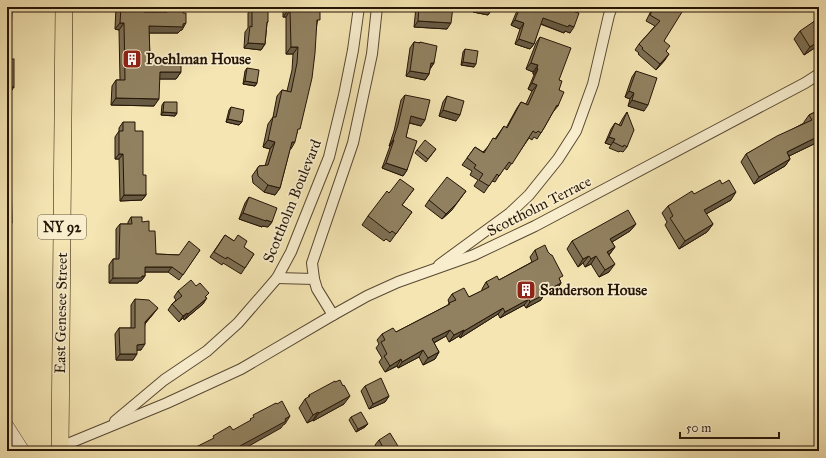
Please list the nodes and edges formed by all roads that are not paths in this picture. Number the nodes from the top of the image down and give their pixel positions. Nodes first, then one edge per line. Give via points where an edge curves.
1 (64, 7) edge
2 (359, 7) edge
3 (377, 7) edge
4 (612, 7) edge
5 (819, 74) edge
6 (429, 272) junction
7 (277, 278) junction
8 (314, 279) junction
9 (333, 315) junction
10 (7, 426) edge
11 (108, 427) junction
12 (60, 449) edge
13 (23, 451) edge

1 - 12 main road, East Genesee Street / NY 92
2 - 7 street, Scottholm Boulevard via 353,50 329,157 291,252
3 - 8 street via 372,54 353,143 312,263
4 - 6 street via 593,84 576,131 558,159 529,195 510,213
5 - 6 street, Scottholm Terrace via 535,226 474,255
6 - 9 street, Scottholm Terrace via 398,282
7 - 8 street
7 - 11 street, Scottholm Boulevard via 238,324 207,351 164,380
8 - 9 street via 317,289
9 - 11 street, Scottholm Boulevard via 240,369
10 - 13 street
11 - 12 street, Scottholm Boulevard

